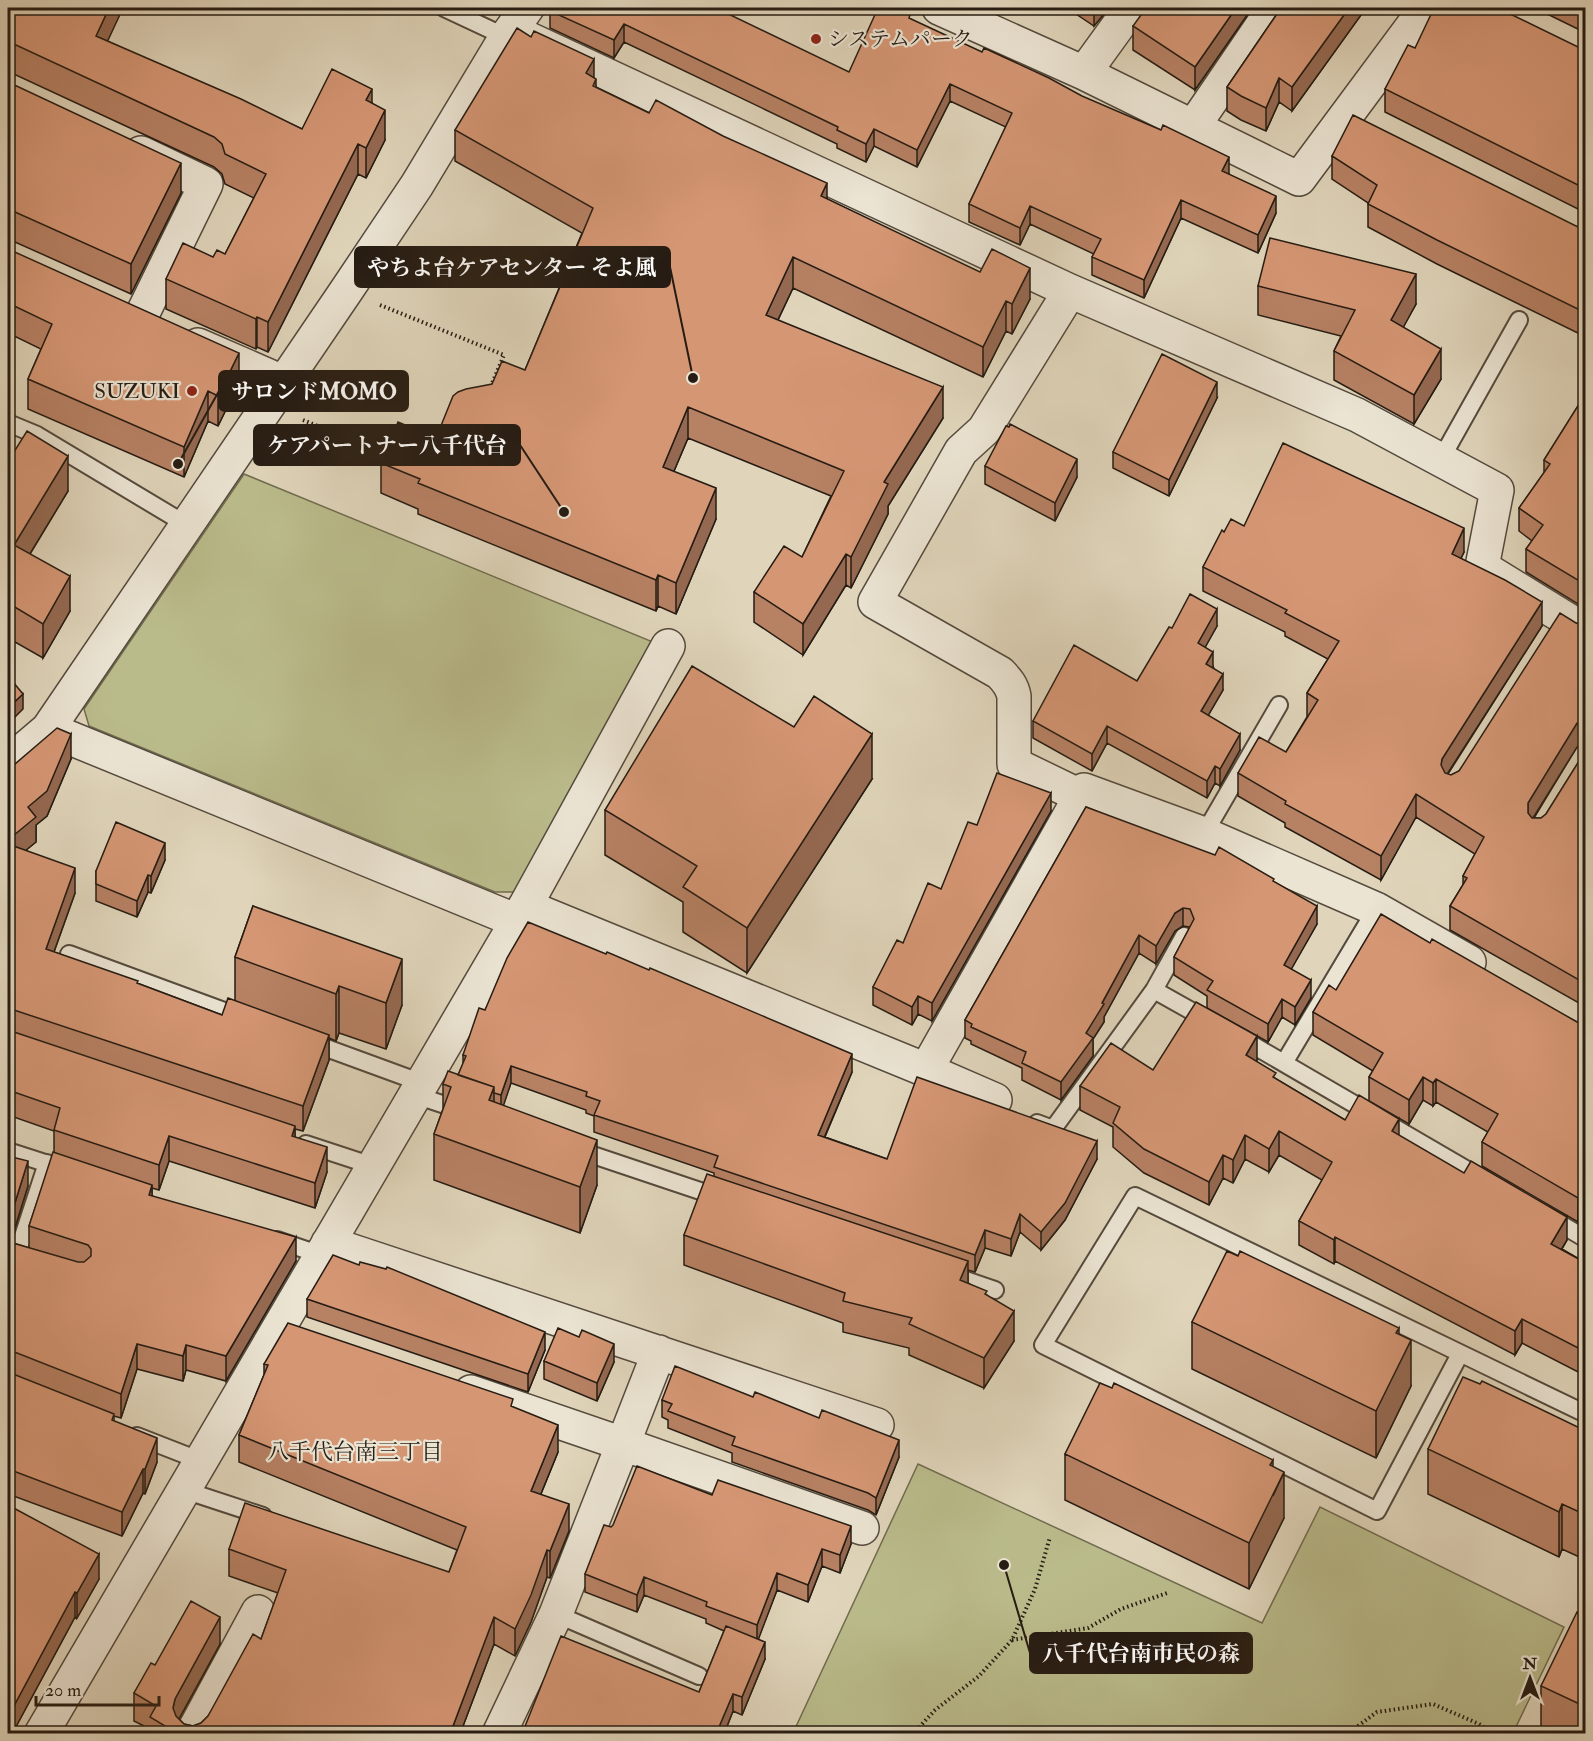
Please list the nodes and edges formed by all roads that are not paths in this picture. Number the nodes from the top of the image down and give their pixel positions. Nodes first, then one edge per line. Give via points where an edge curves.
1 (444, 8) edge
2 (939, 8) edge
3 (1131, 8) edge
4 (1274, 8) edge
5 (1426, 8) edge
6 (515, 25) edge
7 (1084, 74) junction
8 (1347, 114) junction
9 (1193, 127) junction
10 (1378, 129) edge
11 (112, 140) edge
12 (1070, 291) junction
13 (109, 306) edge
14 (140, 320) junction
15 (1519, 320) dead end
16 (277, 395) junction
17 (8, 423) edge
18 (1441, 459) junction
19 (187, 525) junction
20 (1574, 626) edge
21 (668, 646) dead end
22 (1279, 705) dead end
23 (48, 729) junction
24 (8, 762) edge
25 (1080, 796) junction
26 (1204, 834) junction
27 (1376, 909) junction
28 (521, 913) junction
29 (1184, 936) edge
30 (69, 954) edge
31 (1493, 976) edge
32 (1154, 990) junction
33 (256, 1023) edge
34 (289, 1035) edge
35 (1284, 1063) junction
36 (926, 1070) junction
37 (418, 1089) junction
38 (1010, 1110) joint
39 (482, 1117) edge
40 (296, 1140) edge
41 (560, 1144) edge
42 (8, 1151) edge
43 (47, 1163) junction
44 (373, 1166) junction
45 (80, 1174) edge
46 (1505, 1192) edge
47 (739, 1204) edge
48 (1535, 1209) edge
49 (267, 1237) edge
50 (1586, 1239) edge
51 (325, 1249) junction
52 (38, 1265) edge
53 (928, 1268) edge
54 (995, 1290) dead end
55 (279, 1327) junction
56 (312, 1338) edge
57 (659, 1352) junction
58 (1460, 1354) junction
59 (445, 1384) edge
60 (1586, 1414) edge
61 (877, 1425) dead end
62 (126, 1432) edge
63 (623, 1444) junction
64 (201, 1461) junction
65 (184, 1490) junction
66 (282, 1523) edge
67 (862, 1528) dead end
68 (258, 1612) dead end
69 (556, 1614) junction
70 (699, 1676) dead end
71 (41, 1734) edge
72 (192, 1734) edge
73 (499, 1734) edge

1 - 6 lane
2 - 7 street
3 - 7 street
4 - 9 street
5 - 8 street
6 - 12 street
6 - 16 street via 417,185
7 - 9 street
8 - 9 street via 1299,179
8 - 10 street
11 - 14 street via 206,184
12 - 18 street via 1357,415
12 - 25 street via 984,430 960,451 875,602 1000,674 1013,688 1014,764
13 - 14 street
14 - 16 street
15 - 18 lane
16 - 19 street
17 - 19 lane via 37,435
18 - 20 street via 1497,490 1482,567
19 - 23 street
21 - 28 street
22 - 26 lane
23 - 24 street
23 - 28 street
25 - 26 street via 1084,790
25 - 36 street
26 - 27 street
27 - 31 street
27 - 35 lane
28 - 36 street via 796,1009
28 - 37 street
29 - 32 lane
30 - 33 lane
32 - 35 lane
32 - 38 lane via 1053,1129
34 - 37 lane
35 - 46 lane
36 - 38 street
37 - 39 lane
37 - 44 street
40 - 44 lane
41 - 47 lane
42 - 43 lane
43 - 45 lane
43 - 52 lane via 16,1258
44 - 51 street
48 - 50 lane
49 - 51 lane
51 - 55 street
51 - 57 street
53 - 54 lane
55 - 56 street
55 - 64 street
57 - 61 street
57 - 63 street
58 - 58 lane via 1135,1196 1043,1346 1377,1510
58 - 60 lane
59 - 63 street
62 - 64 lane
63 - 67 street
63 - 69 street
64 - 65 street
65 - 66 lane
65 - 71 street
68 - 72 street
69 - 70 lane
69 - 73 street

